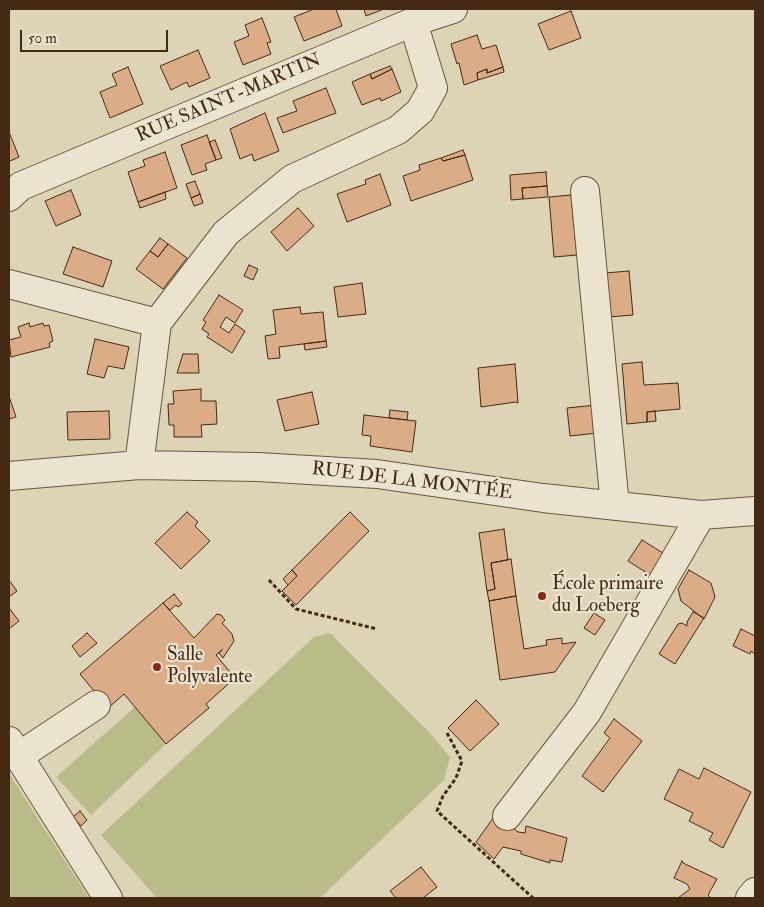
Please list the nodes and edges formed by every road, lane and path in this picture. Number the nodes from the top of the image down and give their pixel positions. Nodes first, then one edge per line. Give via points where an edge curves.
1 (452, 9) edge
2 (413, 22) junction
3 (585, 191) dead end
4 (9, 197) edge
5 (9, 284) edge
6 (157, 323) junction
7 (139, 465) junction
8 (9, 476) edge
9 (615, 506) junction
10 (755, 511) edge
11 (701, 515) junction
12 (269, 580) dead end
13 (377, 629) dead end
14 (96, 705) dead end
15 (447, 733) dead end
16 (14, 748) edge
17 (507, 816) dead end
18 (755, 892) edge
19 (108, 898) edge
20 (533, 898) edge
21 (750, 898) edge

1 - 2 street, RUE SAINT-MARTIN
2 - 4 street, RUE SAINT-MARTIN via 21,186
2 - 6 street via 433,88 420,111 398,130 292,179 226,233
3 - 9 street
5 - 6 street
6 - 7 street
7 - 8 street, RUE DE LA MONTÉE
7 - 9 street, RUE DE LA MONTÉE via 377,474
9 - 11 street, RUE DE LA MONTÉE
10 - 11 street, RUE DE LA MONTÉE
11 - 17 street via 587,712
12 - 13 path via 296,608
14 - 16 street
15 - 20 path via 462,762 437,811
16 - 19 street
18 - 21 street

